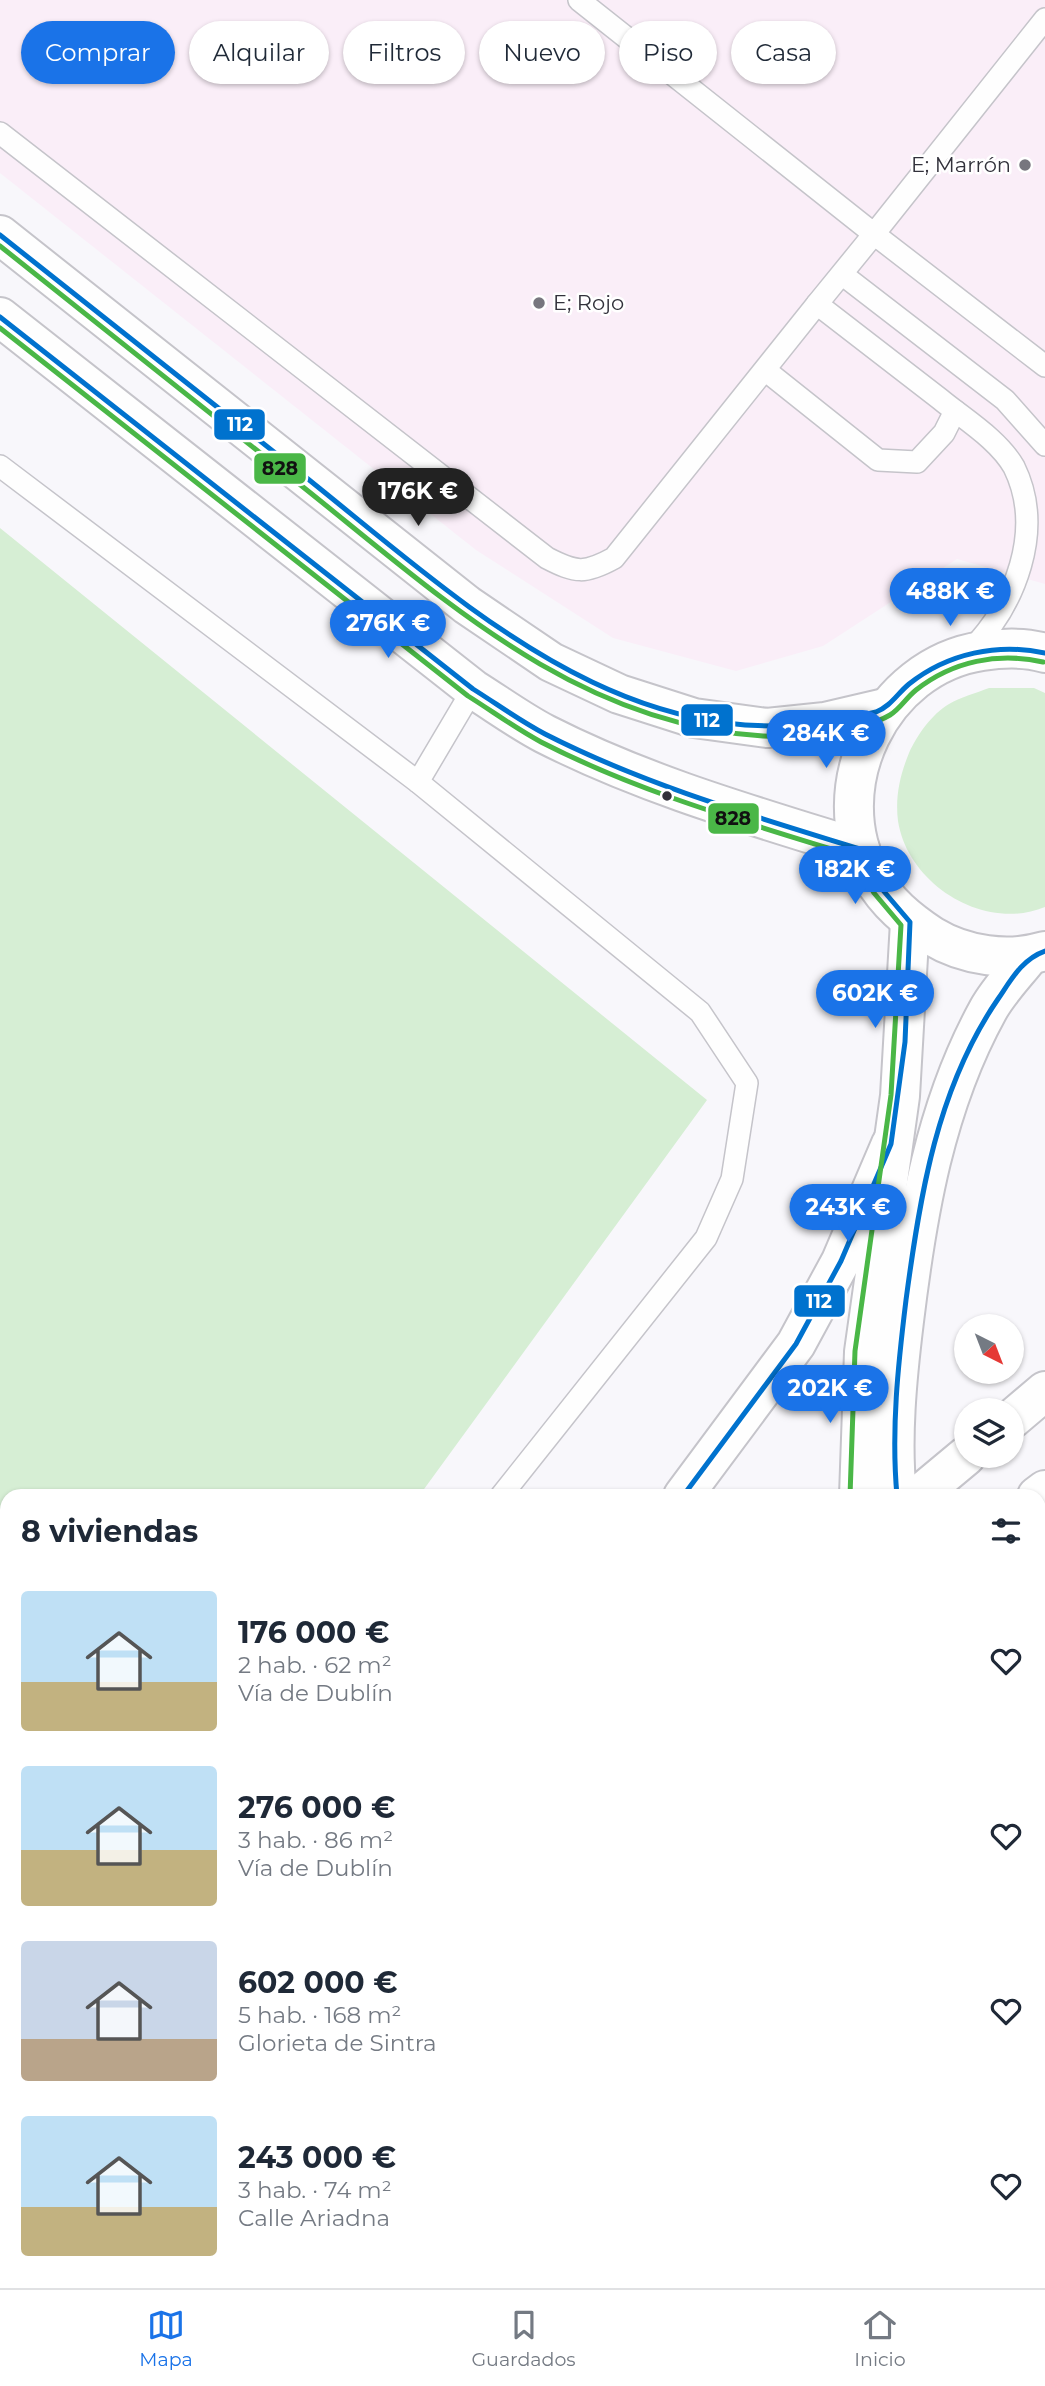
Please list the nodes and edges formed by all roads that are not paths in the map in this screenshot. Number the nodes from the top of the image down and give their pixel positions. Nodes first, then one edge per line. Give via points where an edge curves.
1 (579, 0) edge
2 (1045, 19) edge
3 (0, 133) edge
4 (874, 234) junction
5 (0, 235) edge
6 (843, 275) junction
7 (817, 304) junction
8 (0, 317) edge
9 (1045, 366) edge
10 (765, 370) junction
11 (955, 411) junction
12 (1045, 445) edge
13 (0, 466) edge
14 (968, 653) junction
15 (1045, 653) edge
16 (473, 689) junction
17 (885, 708) junction
18 (418, 782) junction
19 (860, 849) junction
20 (909, 922) junction
21 (1037, 953) edge
22 (891, 1144) junction
23 (882, 1353) junction
24 (1045, 1391) edge
25 (1024, 1409) edge
26 (954, 1467) edge
27 (507, 1489) edge
28 (688, 1489) edge
29 (860, 1489) edge
30 (897, 1489) edge
31 (927, 1489) edge

1 - 4 lane
2 - 4 lane
3 - 10 lane via 547,558 570,570 592,570 614,558
4 - 6 lane
4 - 9 lane
5 - 17 main road via 467,605 551,662 619,694 694,718 767,728 825,722
6 - 7 lane
6 - 12 lane via 1005,400
7 - 10 lane
7 - 11 lane
8 - 16 main road
10 - 11 lane via 878,460 917,462 944,433
11 - 14 lane via 1014,466 1031,520 1026,554 1008,604 993,628
13 - 18 lane
14 - 15 main road via 1004,648
14 - 17 main road via 936,665
16 - 18 lane
16 - 19 main road via 543,733 601,761
17 - 19 main road via 867,740 856,775 853,813
18 - 27 lane via 700,1012 747,1083 732,1179 706,1238
19 - 20 main road via 877,885
20 - 21 main road via 946,944 977,953
20 - 22 main road via 904,1055
21 - 23 main road via 989,1007 963,1060 945,1108
22 - 23 main road
22 - 28 main road via 841,1261 796,1344
23 - 29 main road
23 - 30 main road via 895,1424
24 - 25 main road
26 - 31 main road

